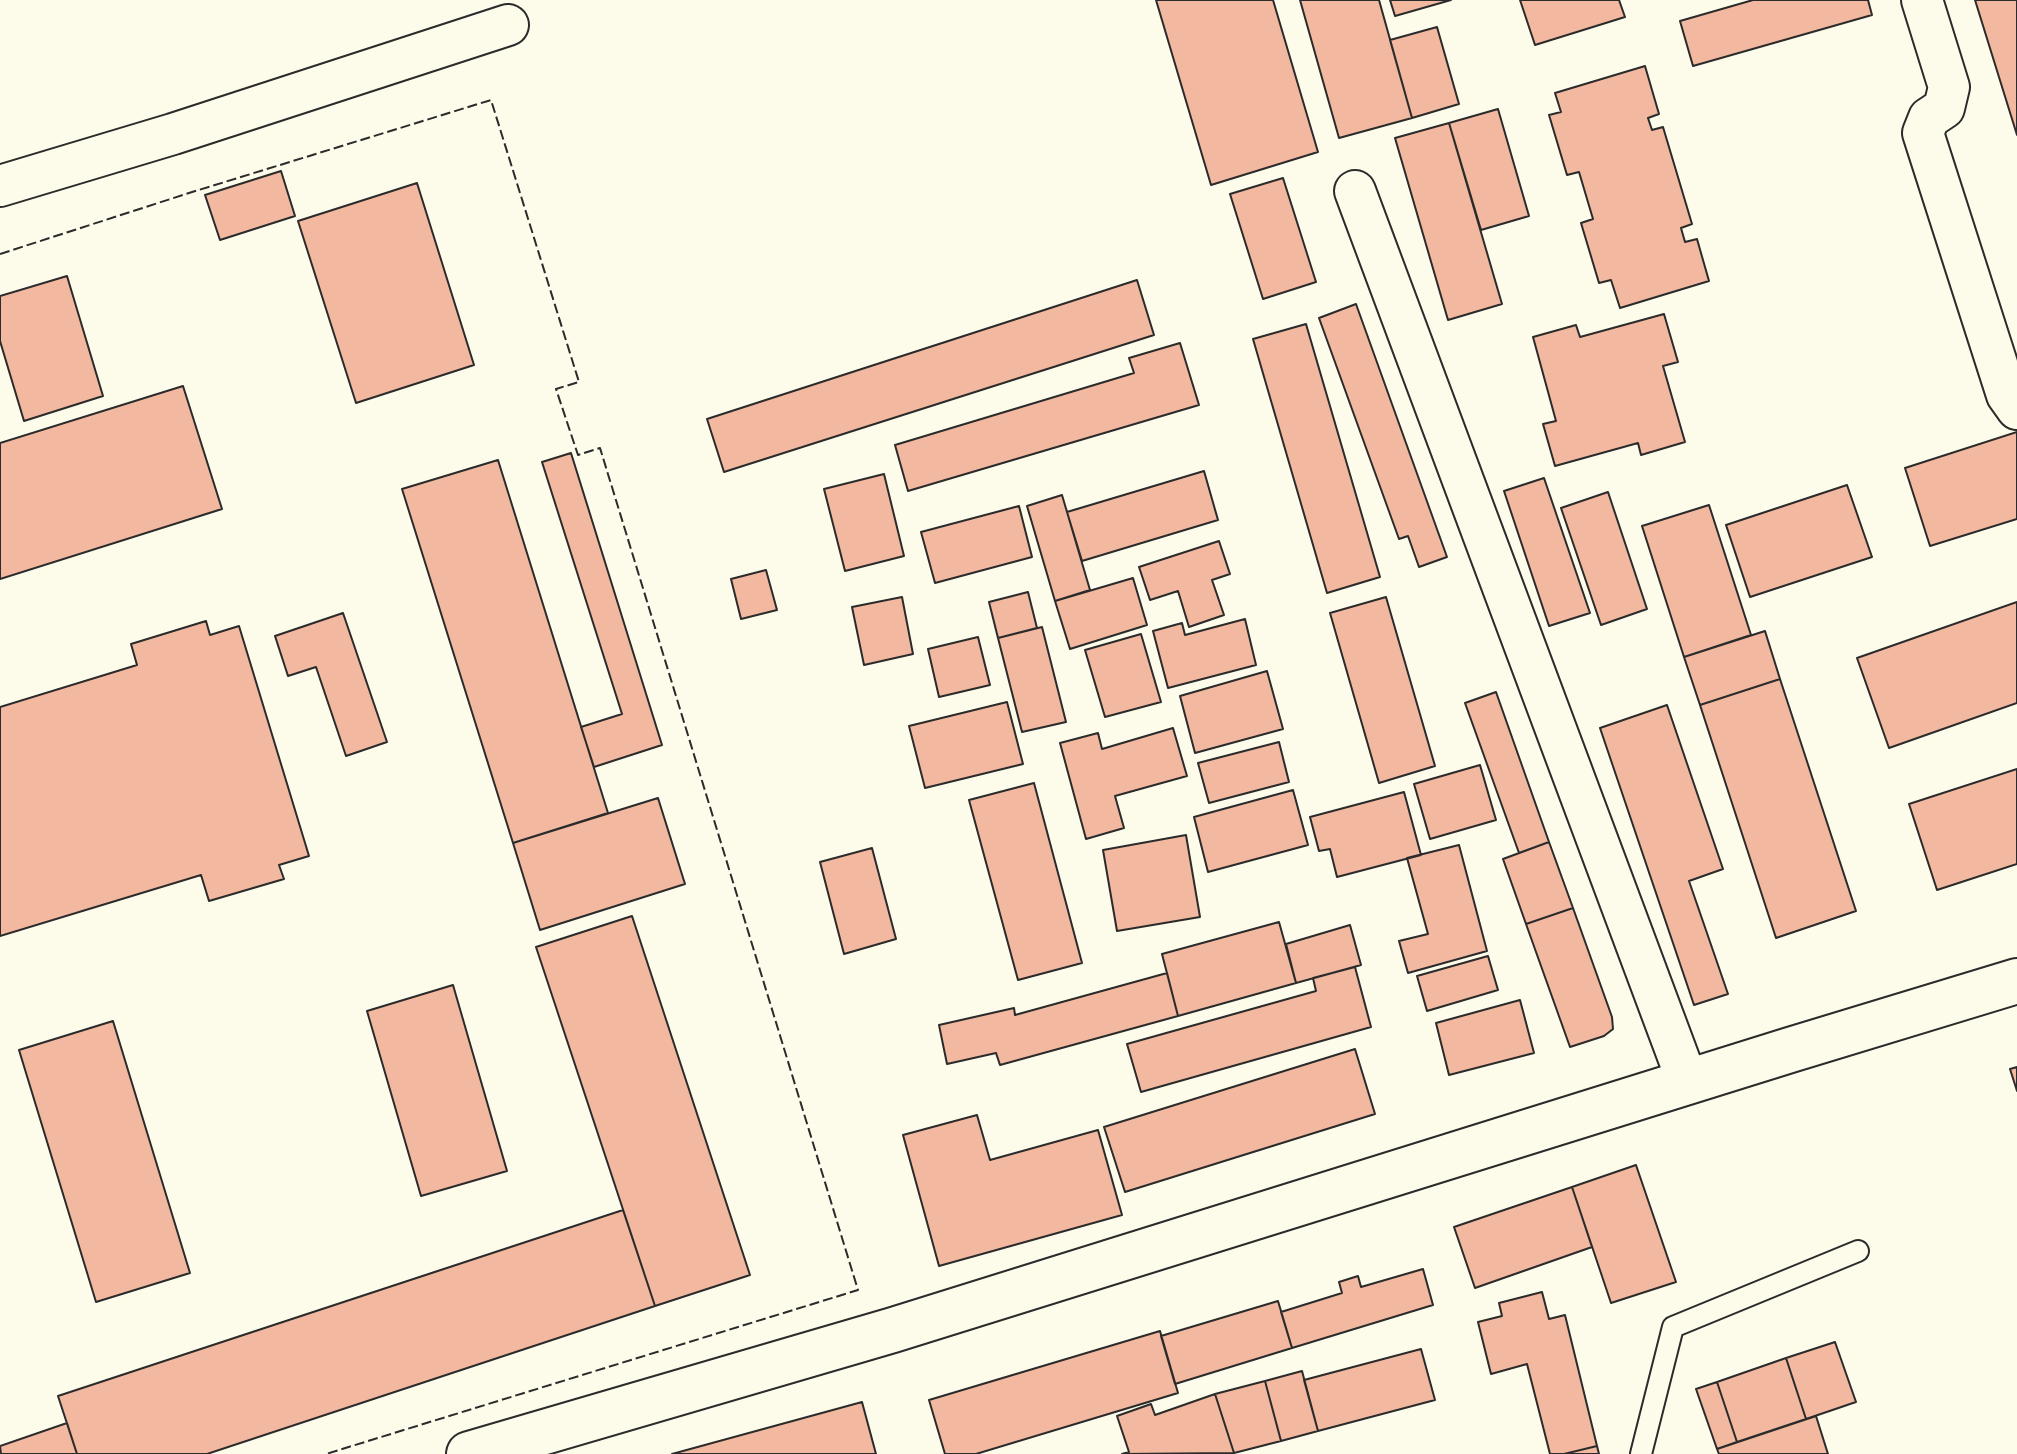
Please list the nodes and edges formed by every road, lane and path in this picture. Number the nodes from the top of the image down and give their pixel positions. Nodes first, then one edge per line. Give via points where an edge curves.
1 (1922, 0) edge
2 (508, 25) dead end
3 (0, 186) edge
4 (1355, 191) dead end
5 (2017, 409) edge
6 (2017, 981) edge
7 (1688, 1083) junction
8 (1858, 1251) dead end
9 (469, 1454) edge
10 (1641, 1454) edge

1 - 5 street via 1949,87 1944,108 1929,118 1923,133 2007,395
2 - 3 street
4 - 7 street
6 - 7 street
7 - 9 street via 893,1330
8 - 10 lane via 1673,1327

